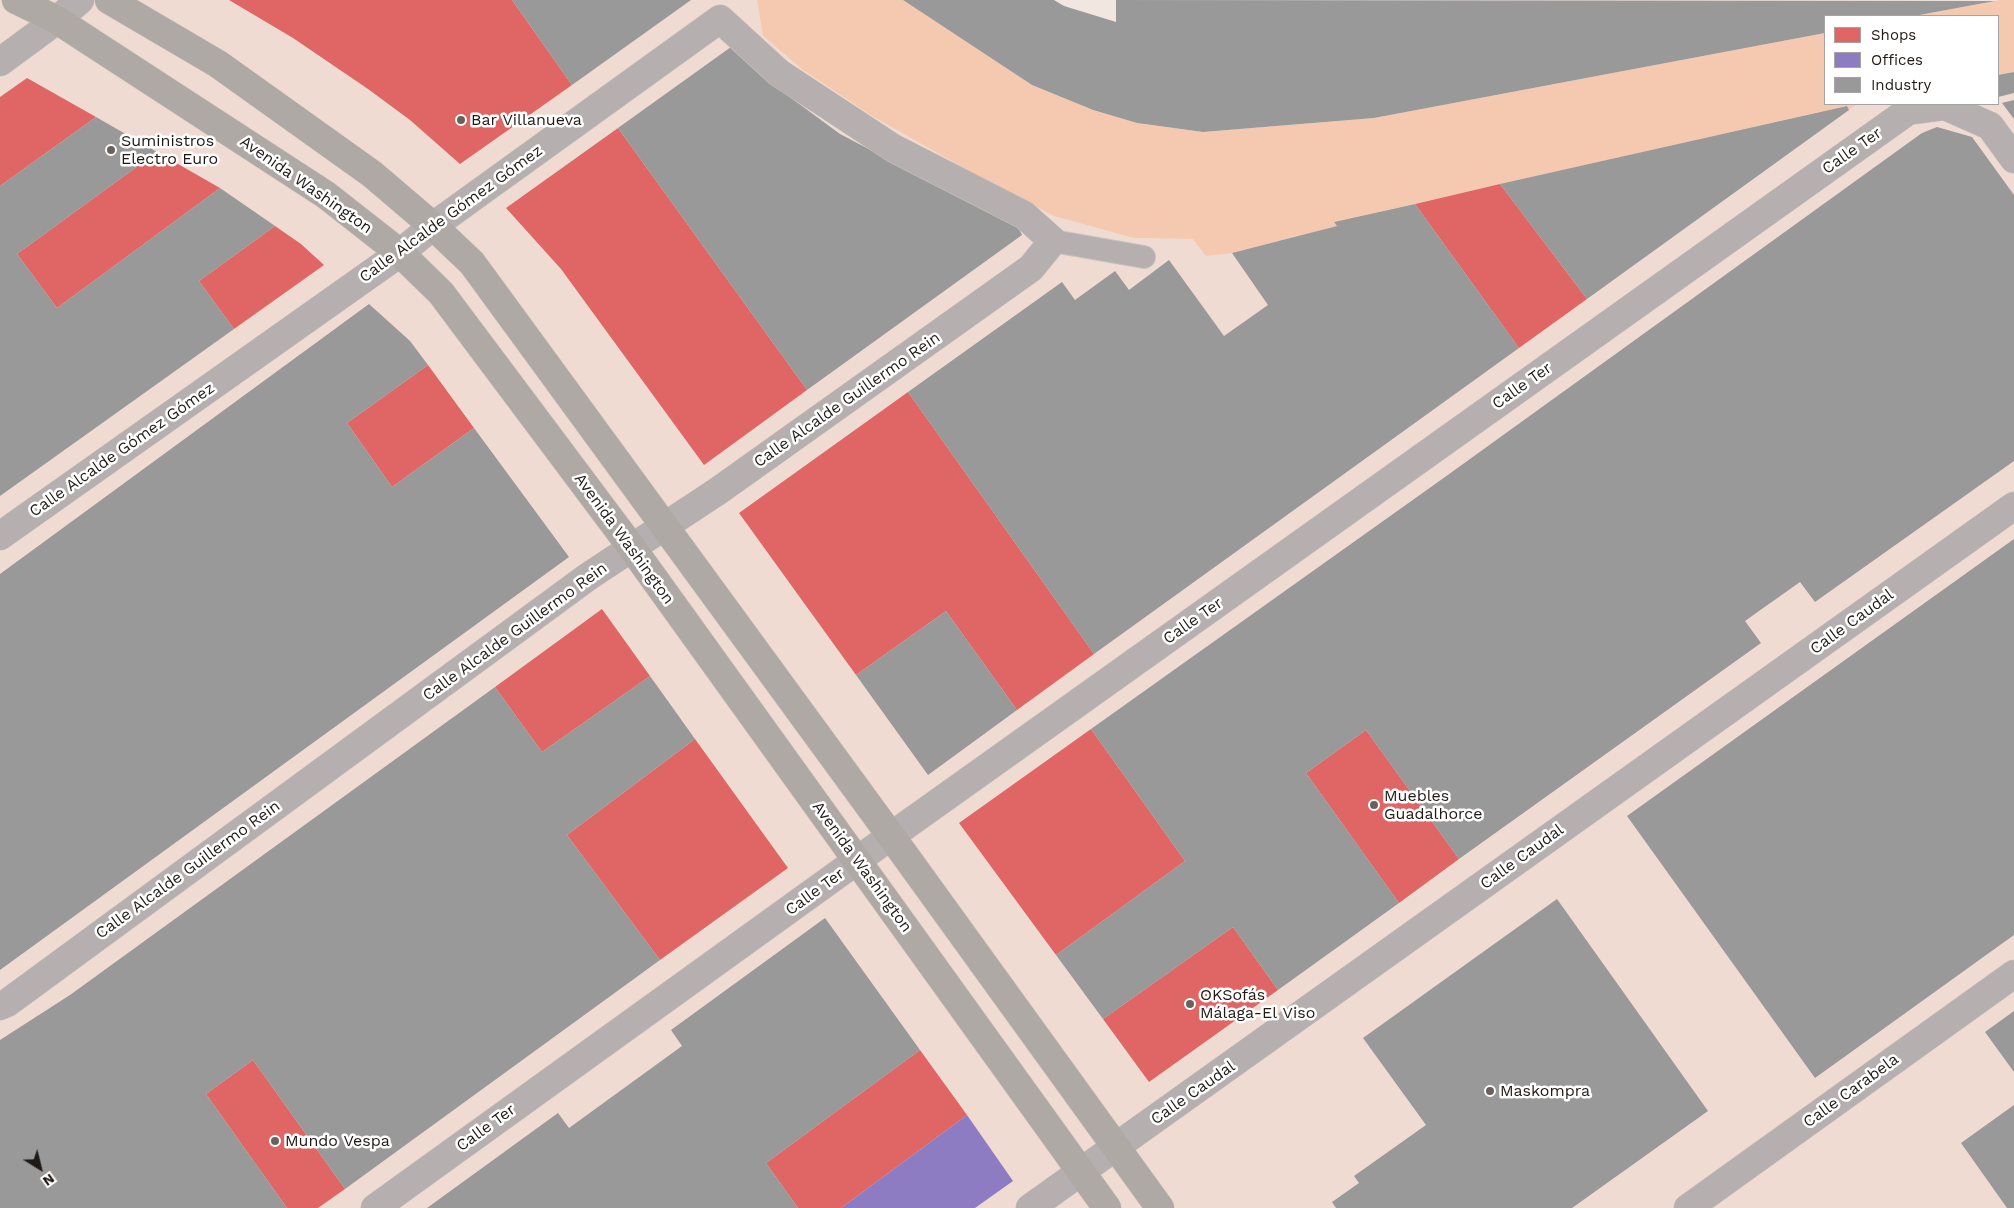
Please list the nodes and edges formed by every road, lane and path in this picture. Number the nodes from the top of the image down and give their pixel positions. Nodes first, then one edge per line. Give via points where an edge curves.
1 (16, 0) edge
2 (80, 0) edge
3 (109, 0) edge
4 (57, 20) junction
5 (0, 62) edge
6 (2014, 159) edge
7 (433, 226) junction
8 (1053, 241) junction
9 (400, 253) junction
10 (1144, 257) dead end
11 (2014, 506) edge
12 (664, 526) junction
13 (0, 536) edge
14 (632, 548) junction
15 (891, 836) junction
16 (857, 861) junction
17 (2014, 974) edge
18 (0, 1006) edge
19 (1116, 1147) junction
20 (1081, 1171) junction
21 (375, 1208) edge
22 (1030, 1208) edge
23 (1107, 1208) edge
24 (1160, 1208) edge
25 (1688, 1208) edge

1 - 4 main road, Avenida Washington
2 - 4 street
3 - 7 main road via 218,64 372,174
4 - 5 street
4 - 9 main road, Avenida Washington via 326,195
6 - 15 street, Calle Ter via 1990,126 1945,106 1908,111
7 - 8 street, Calle Alcalde Gómez Gómez via 720,19 779,73 893,148 1024,215
7 - 9 street, Calle Alcalde Gómez Gómez
7 - 12 main road via 472,263
8 - 10 lane
8 - 12 street, Calle Alcalde Guillermo Rein via 1031,268
9 - 13 street, Calle Alcalde Gómez Gómez
9 - 14 main road, Avenida Washington via 441,293
11 - 19 street, Calle Caudal
12 - 14 street, Calle Alcalde Guillermo Rein
12 - 15 main road
14 - 16 main road, Avenida Washington
14 - 18 street, Calle Alcalde Guillermo Rein via 588,576
15 - 16 street, Calle Ter
15 - 19 main road
16 - 20 main road, Avenida Washington
16 - 21 street, Calle Ter
17 - 25 street, Calle Carabela
19 - 20 street, Calle Caudal
19 - 24 main road
20 - 22 street, Calle Caudal
20 - 23 main road, Avenida Washington

